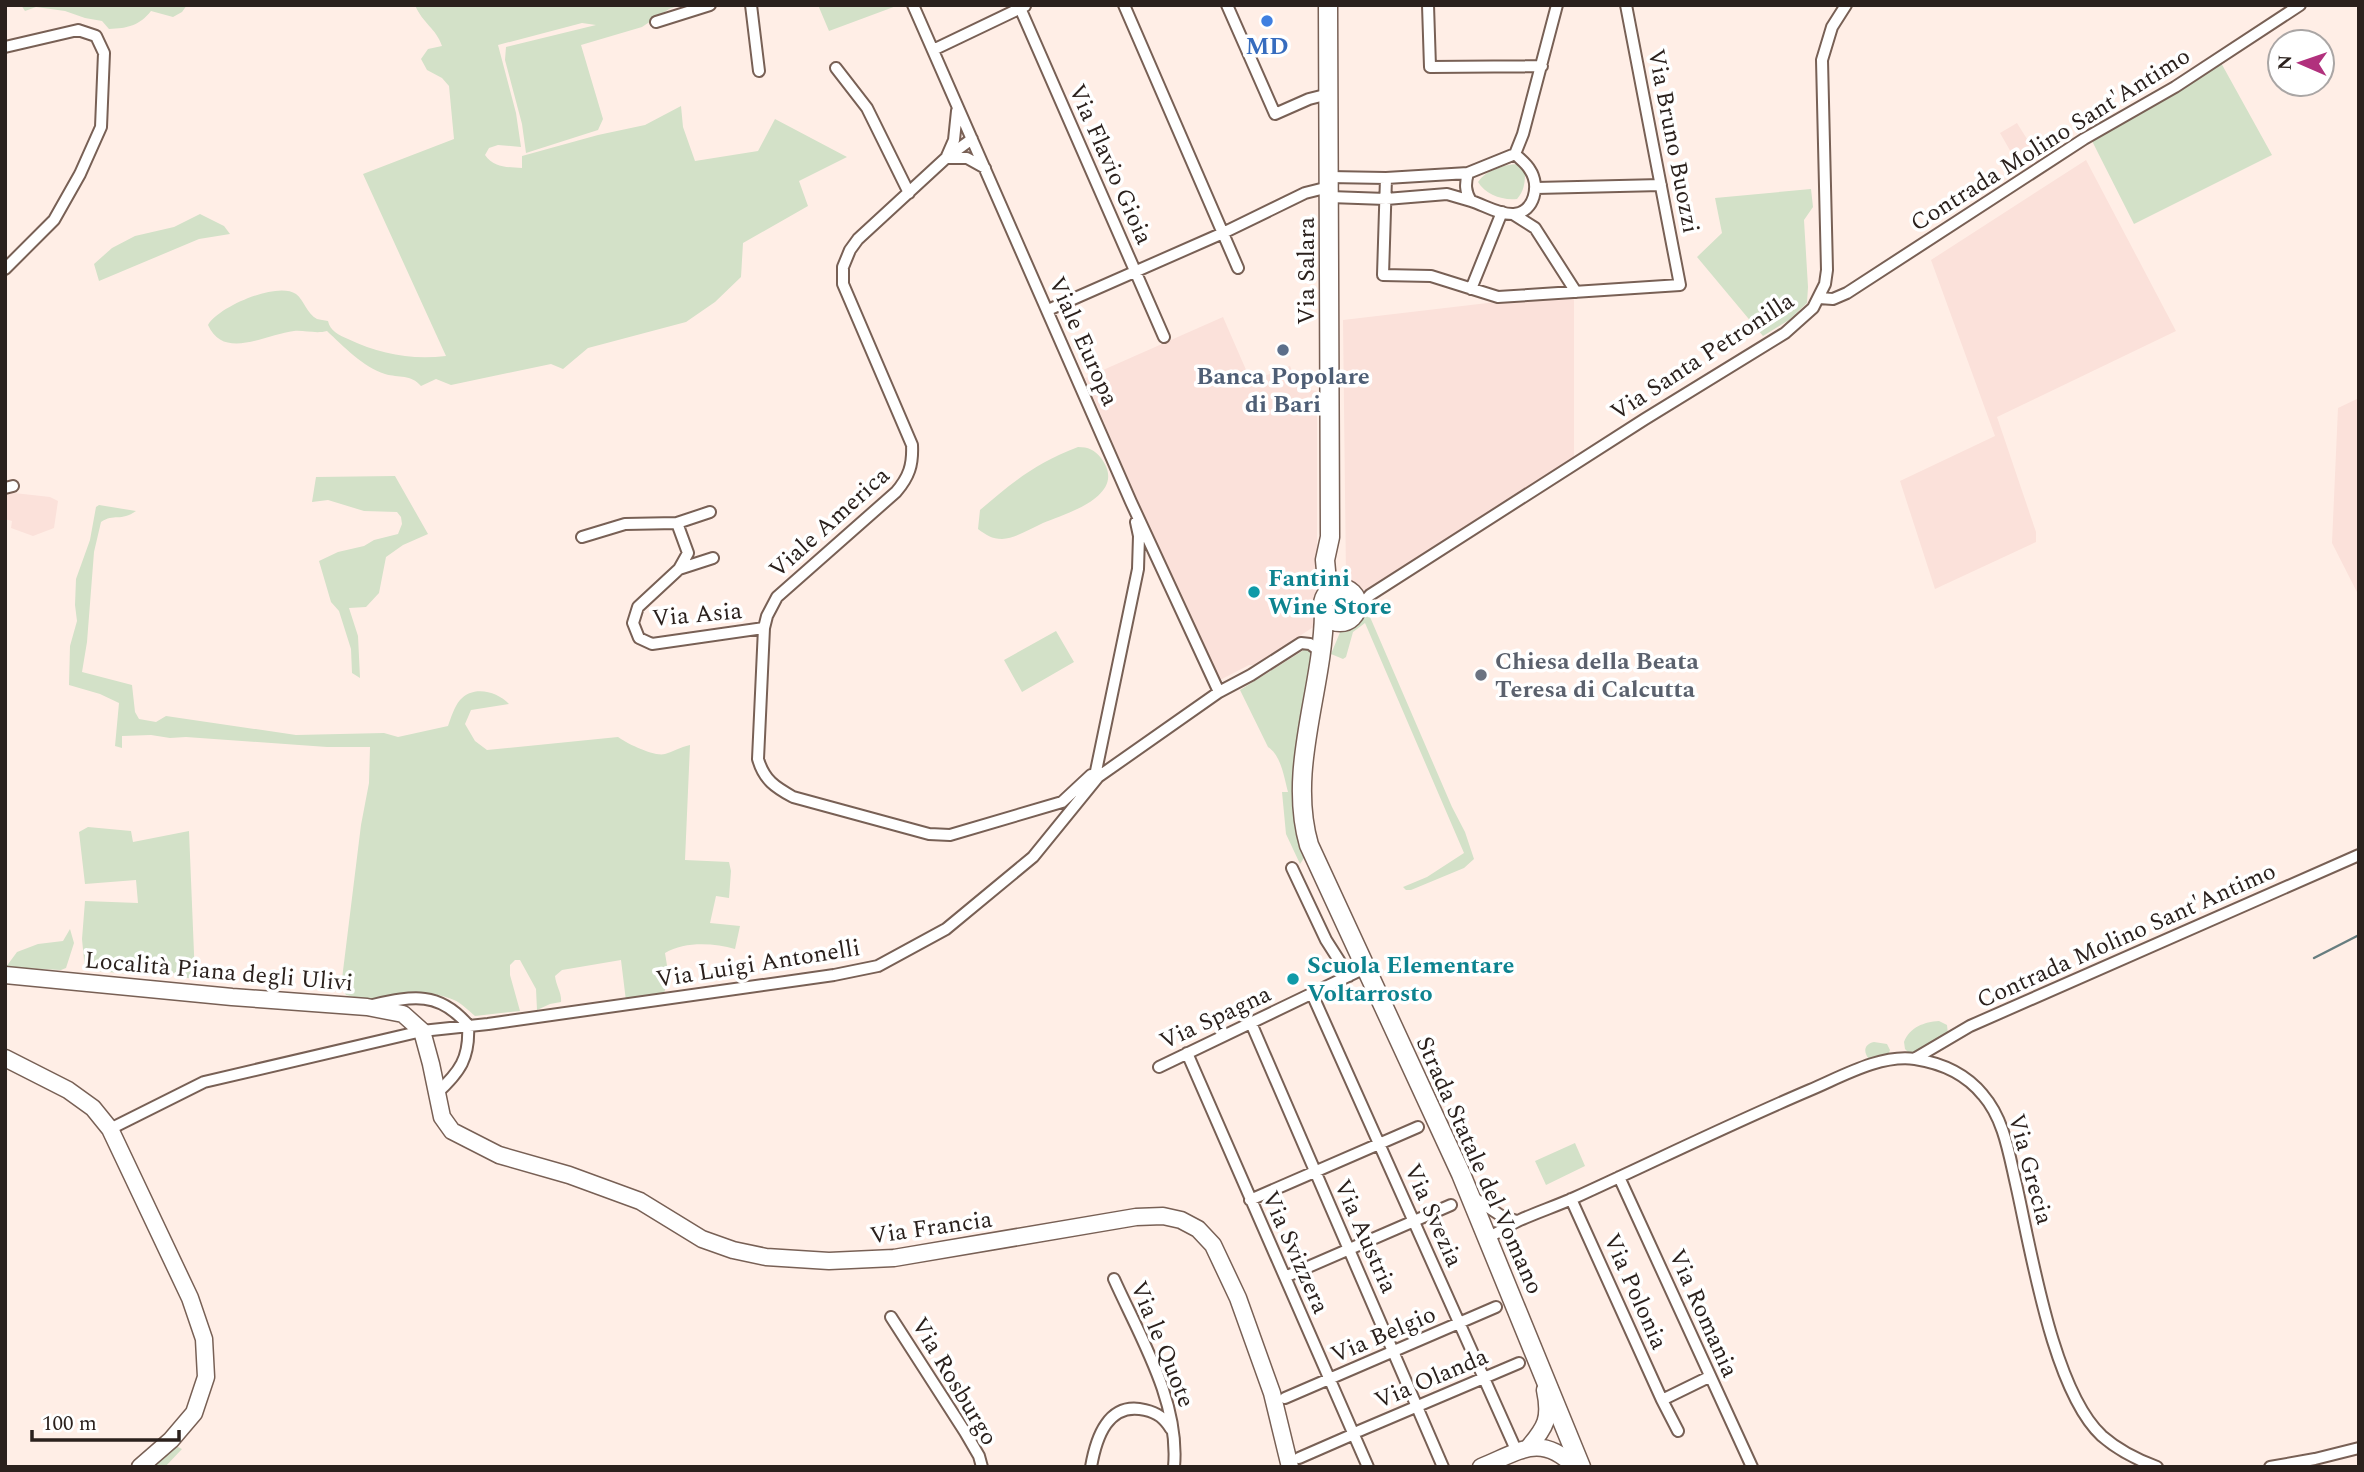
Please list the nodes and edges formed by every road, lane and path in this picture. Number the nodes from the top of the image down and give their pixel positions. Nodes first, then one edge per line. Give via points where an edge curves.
1 (710, 5) edge
2 (751, 5) edge
3 (913, 5) edge
4 (1124, 5) edge
5 (1227, 5) edge
6 (1328, 5) edge
7 (1428, 5) edge
8 (1557, 5) edge
9 (1626, 5) edge
10 (1846, 5) edge
11 (2300, 5) edge
12 (1023, 7) edge
13 (656, 22) dead end
14 (5, 47) edge
15 (933, 50) junction
16 (1542, 66) junction
17 (836, 68) dead end
18 (758, 71) dead end
19 (1328, 94) junction
20 (957, 106) junction
21 (972, 139) junction
22 (1515, 154) junction
23 (946, 158) junction
24 (985, 168) junction
25 (1468, 173) junction
26 (1386, 178) junction
27 (1661, 186) junction
28 (1329, 187) junction
29 (1536, 188) junction
30 (909, 193) junction
31 (1386, 198) junction
32 (1471, 201) junction
33 (1508, 213) junction
34 (1223, 233) junction
35 (1238, 268) dead end
36 (5, 270) edge
37 (1135, 272) junction
38 (1471, 289) junction
39 (1576, 292) junction
40 (1819, 298) junction
41 (1048, 310) junction
42 (1164, 337) dead end
43 (1131, 502) junction
44 (709, 512) dead end
45 (677, 523) junction
46 (582, 537) dead end
47 (713, 558) dead end
48 (680, 569) junction
49 (1350, 597) junction
50 (1331, 617) junction
51 (764, 628) junction
52 (1322, 647) junction
53 (1219, 692) junction
54 (1097, 774) junction
55 (2359, 855) edge
56 (1316, 863) junction
57 (1357, 972) junction
58 (5, 975) edge
59 (1312, 994) junction
60 (367, 1007) junction
61 (1251, 1023) junction
62 (468, 1025) junction
63 (422, 1031) junction
64 (1186, 1053) junction
65 (5, 1058) edge
66 (1914, 1059) junction
67 (1158, 1067) dead end
68 (436, 1094) junction
69 (1418, 1127) dead end
70 (110, 1129) junction
71 (1379, 1143) junction
72 (1314, 1171) junction
73 (1619, 1177) junction
74 (1470, 1196) junction
75 (1250, 1199) junction
76 (1571, 1199) junction
77 (1451, 1205) dead end
78 (1503, 1217) junction
79 (1517, 1221) junction
80 (1414, 1222) junction
81 (1484, 1230) junction
82 (1350, 1250) junction
83 (1285, 1277) junction
84 (1114, 1279) dead end
85 (1496, 1307) dead end
86 (891, 1317) dead end
87 (1459, 1325) junction
88 (1395, 1351) junction
89 (1519, 1363) dead end
90 (1541, 1368) junction
91 (1709, 1377) junction
92 (1483, 1378) junction
93 (1329, 1380) junction
94 (1285, 1398) dead end
95 (1662, 1400) junction
96 (1417, 1405) junction
97 (1567, 1431) junction
98 (1678, 1431) dead end
99 (1356, 1433) junction
100 (1174, 1434) junction
101 (1531, 1446) junction
102 (2359, 1448) edge
103 (1294, 1463) edge
104 (2156, 1466) edge
105 (140, 1467) edge
106 (982, 1467) edge
107 (1091, 1467) edge
108 (1174, 1467) edge
109 (1368, 1467) edge
110 (1443, 1467) edge
111 (1481, 1467) edge
112 (1574, 1467) edge
113 (1581, 1467) edge
114 (1752, 1467) edge
115 (2270, 1467) edge

1 - 13 street
2 - 18 street
3 - 15 street, Viale Europa
4 - 34 street
5 - 19 street via 1275,114
6 - 19 main road, Via Salara
7 - 16 street via 1430,67
8 - 16 street
9 - 27 street, Via Bruno Buozzi
10 - 40 street, Via Santa Petronilla via 1832,27 1822,60 1827,270
11 - 40 street, Contrada Molino Sant'Antimo via 1847,293
12 - 15 street
12 - 37 street, Via Flavio Gioia
14 - 36 street via 78,30 96,36 104,53 101,127 80,174 54,220
15 - 20 street, Viale Europa
16 - 22 street
17 - 30 street via 867,108
19 - 28 main road, Via Salara
20 - 21 street, Viale Europa
20 - 23 street via 954,139
21 - 23 street, Viale America
21 - 24 street, Viale Europa
22 - 25 street
22 - 29 street via 1530,168
23 - 24 street via 967,158
23 - 30 street, Viale America
24 - 41 street, Viale Europa
25 - 26 street
25 - 32 street via 1466,193
26 - 28 street
26 - 31 street
27 - 29 street
27 - 39 street, Via Bruno Buozzi via 1681,285
28 - 31 street
28 - 34 street via 1306,193
28 - 49 main road, Via Salara via 1330,537 1325,560
29 - 33 street via 1530,206
30 - 51 street, Viale America via 850,250 843,267 843,284 912,445 907,480 777,597
31 - 32 street via 1447,194
31 - 38 street via 1383,275 1431,276
32 - 33 street
33 - 38 street
33 - 39 street via 1535,228
34 - 35 street
34 - 37 street
37 - 41 street
37 - 42 street, Via Flavio Gioia
38 - 39 street via 1499,297
40 - 49 street, Via Santa Petronilla via 1801,321 1785,332
41 - 43 street, Viale Europa
43 - 53 street, Viale Europa
43 - 54 street via 1139,536 1138,569
44 - 45 street
45 - 46 street via 625,524
45 - 48 street, Via Asia via 688,553
47 - 48 street, Via Asia
48 - 51 street, Via Asia via 638,607 633,623 639,638 652,644
49 - 50 main road via 1348,620
49 - 50 main road, Via Salara via 1323,602
50 - 52 main road, Strada Statale del Vomano
51 - 54 street, Viale America via 758,759 773,786 793,797 929,834 950,835 1062,802
52 - 53 street, Via Luigi Antonelli via 1301,643
52 - 56 main road, Strada Statale del Vomano via 1301,791 1305,830
53 - 54 street, Via Luigi Antonelli
54 - 62 street, Via Luigi Antonelli via 1033,856 946,929 878,966
55 - 66 street, Contrada Molino Sant'Antimo via 1970,1026
56 - 57 main road, Strada Statale del Vomano
56 - 57 street via 1294,871 1326,940
57 - 59 street, Via Spagna
57 - 74 main road, Strada Statale del Vomano
58 - 60 main road, Località Piana degli Ulivi
59 - 61 street, Via Spagna
59 - 71 street, Via Svezia
60 - 62 street via 397,1000 435,1000 448,1005
60 - 63 main road, Località Piana degli Ulivi via 403,1014
61 - 64 street, Via Spagna
61 - 72 street, Via Austria
62 - 63 street, Via Luigi Antonelli
62 - 68 street via 470,1046 462,1065
63 - 68 main road
63 - 70 street via 204,1082
64 - 67 street, Via Spagna
64 - 75 street, Via Svizzera
65 - 70 main road via 68,1090 93,1108
66 - 73 street, Via Grecia via 1869,1066
66 - 104 street, Via Grecia via 1962,1075 1996,1113 2053,1336 2075,1401 2102,1436
68 - 103 main road, Via Francia via 442,1117 452,1131 499,1155 640,1200 702,1239 766,1257 829,1261 894,1258 1136,1217 1181,1220 1198,1228 1213,1245 1238,1298
69 - 71 street
70 - 105 main road via 190,1298 204,1339 206,1377 194,1413
71 - 72 street
71 - 80 street, Via Svezia
72 - 75 street
72 - 82 street, Via Austria
73 - 76 street, Via Grecia
73 - 91 street, Via Romania
74 - 78 street
74 - 81 main road, Strada Statale del Vomano
75 - 83 street, Via Svizzera
76 - 79 street, Via Grecia
76 - 95 street, Via Polonia
77 - 80 street
78 - 79 street
78 - 81 street
79 - 81 street, Via Grecia
80 - 82 street
80 - 87 street, Via Svezia
81 - 90 main road, Strada Statale del Vomano
82 - 83 street
82 - 88 street, Via Austria
83 - 93 street, Via Svizzera
84 - 100 street, Via le Quote via 1168,1400
85 - 87 street, Via Belgio
86 - 106 street, Via Rosburgo via 965,1432
87 - 88 street, Via Belgio
87 - 92 street, Via Svezia
88 - 93 street, Via Belgio
88 - 96 street, Via Austria
89 - 92 street, Via Olanda
90 - 97 main road, Strada Statale del Vomano
90 - 101 main road via 1548,1410
91 - 95 street
91 - 114 street, Via Romania
92 - 96 street, Via Olanda
92 - 101 street, Via Svezia
93 - 94 street, Via Belgio
93 - 99 street, Via Svizzera
95 - 98 street, Via Polonia
96 - 99 street, Via Olanda
96 - 110 street, Via Austria
97 - 101 main road via 1553,1431
97 - 113 main road, Strada Statale del Vomano
99 - 103 street, Via Olanda
99 - 109 street, Via Svizzera
100 - 107 street via 1163,1417 1128,1408 1107,1421 1094,1447
100 - 108 street, Via le Quote
101 - 111 main road
101 - 112 main road via 1561,1453
102 - 115 street

